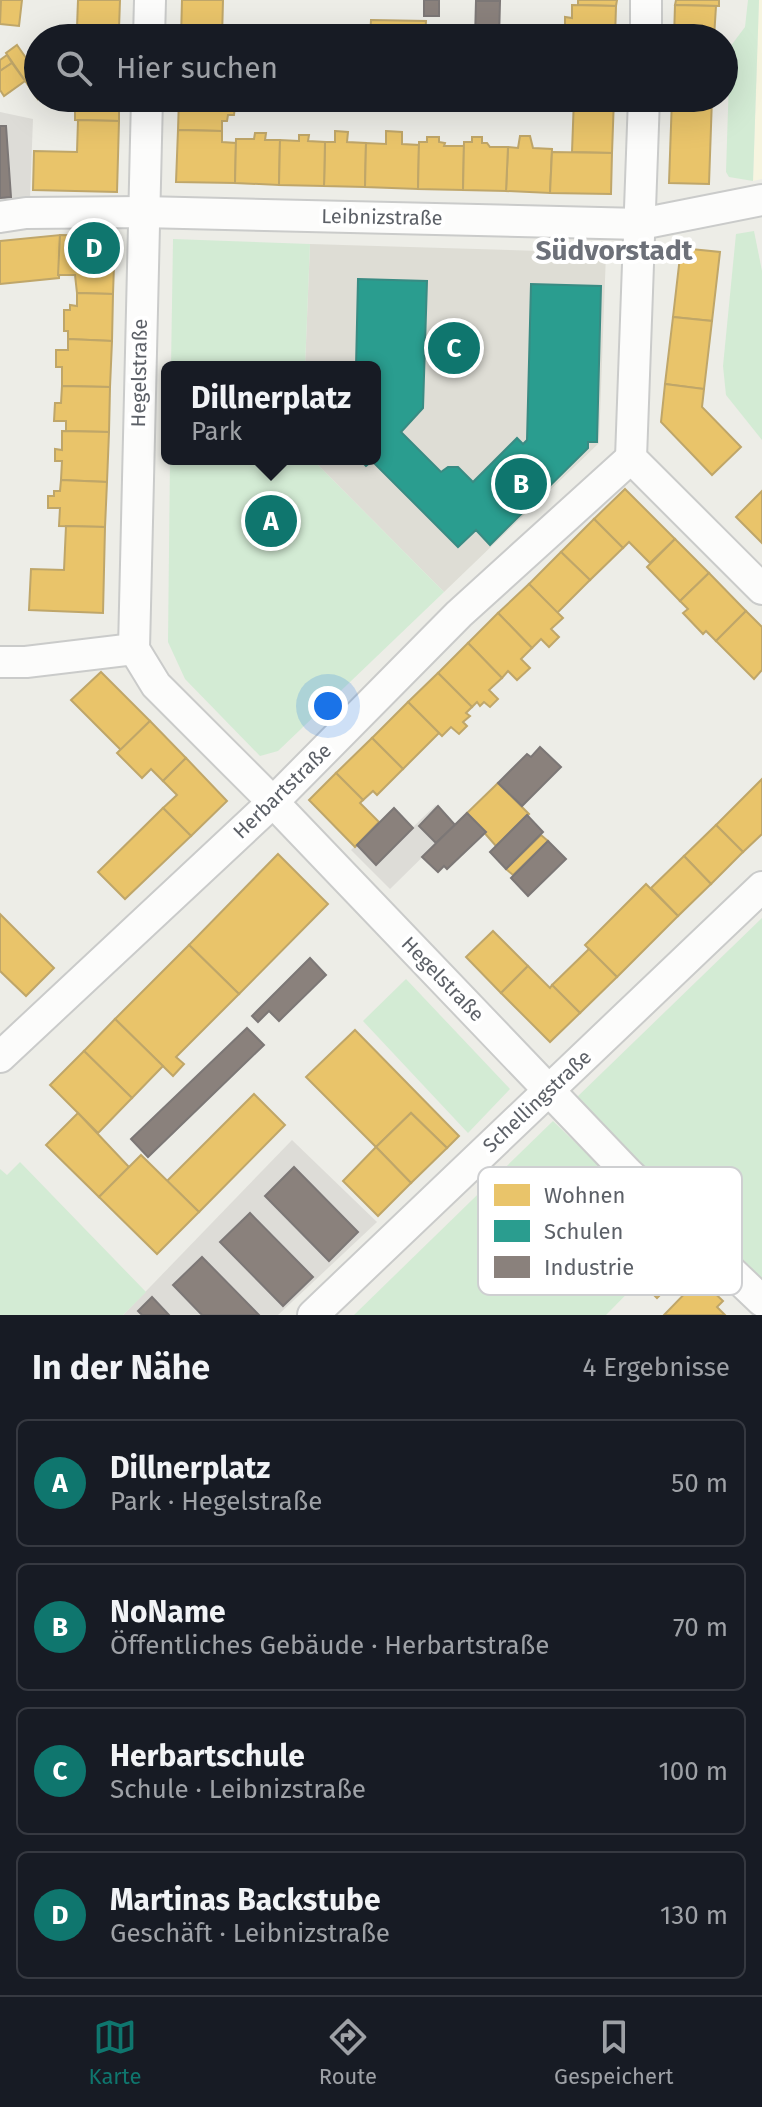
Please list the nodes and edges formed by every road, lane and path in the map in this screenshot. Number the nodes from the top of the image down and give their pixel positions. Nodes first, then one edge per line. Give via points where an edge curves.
1 (150, 0) edge
2 (646, 0) edge
3 (149, 24) edge
4 (646, 24) edge
5 (147, 112) edge
6 (644, 112) edge
7 (762, 200) edge
8 (143, 212) junction
9 (0, 217) edge
10 (641, 224) junction
11 (631, 458) junction
12 (762, 589) edge
13 (134, 649) junction
14 (0, 662) edge
15 (273, 802) junction
16 (762, 887) edge
17 (0, 1057) edge
18 (549, 1091) junction
19 (622, 1167) edge
20 (742, 1282) edge
21 (762, 1301) edge
22 (313, 1315) edge

1 - 3 street
2 - 4 street
5 - 8 street, Hegelstraße
6 - 10 street
7 - 10 street, Leibnizstraße
8 - 9 street, Leibnizstraße
8 - 10 street, Leibnizstraße
8 - 13 street, Hegelstraße
10 - 11 street
11 - 12 street
11 - 15 street, Herbartstraße via 459,614
13 - 14 street
13 - 15 street, Hegelstraße via 156,685
15 - 17 street, Herbartstraße
15 - 18 street, Hegelstraße
16 - 18 street, Schellingstraße
18 - 19 street, Hegelstraße
18 - 22 street, Schellingstraße
20 - 21 street, Hegelstraße

